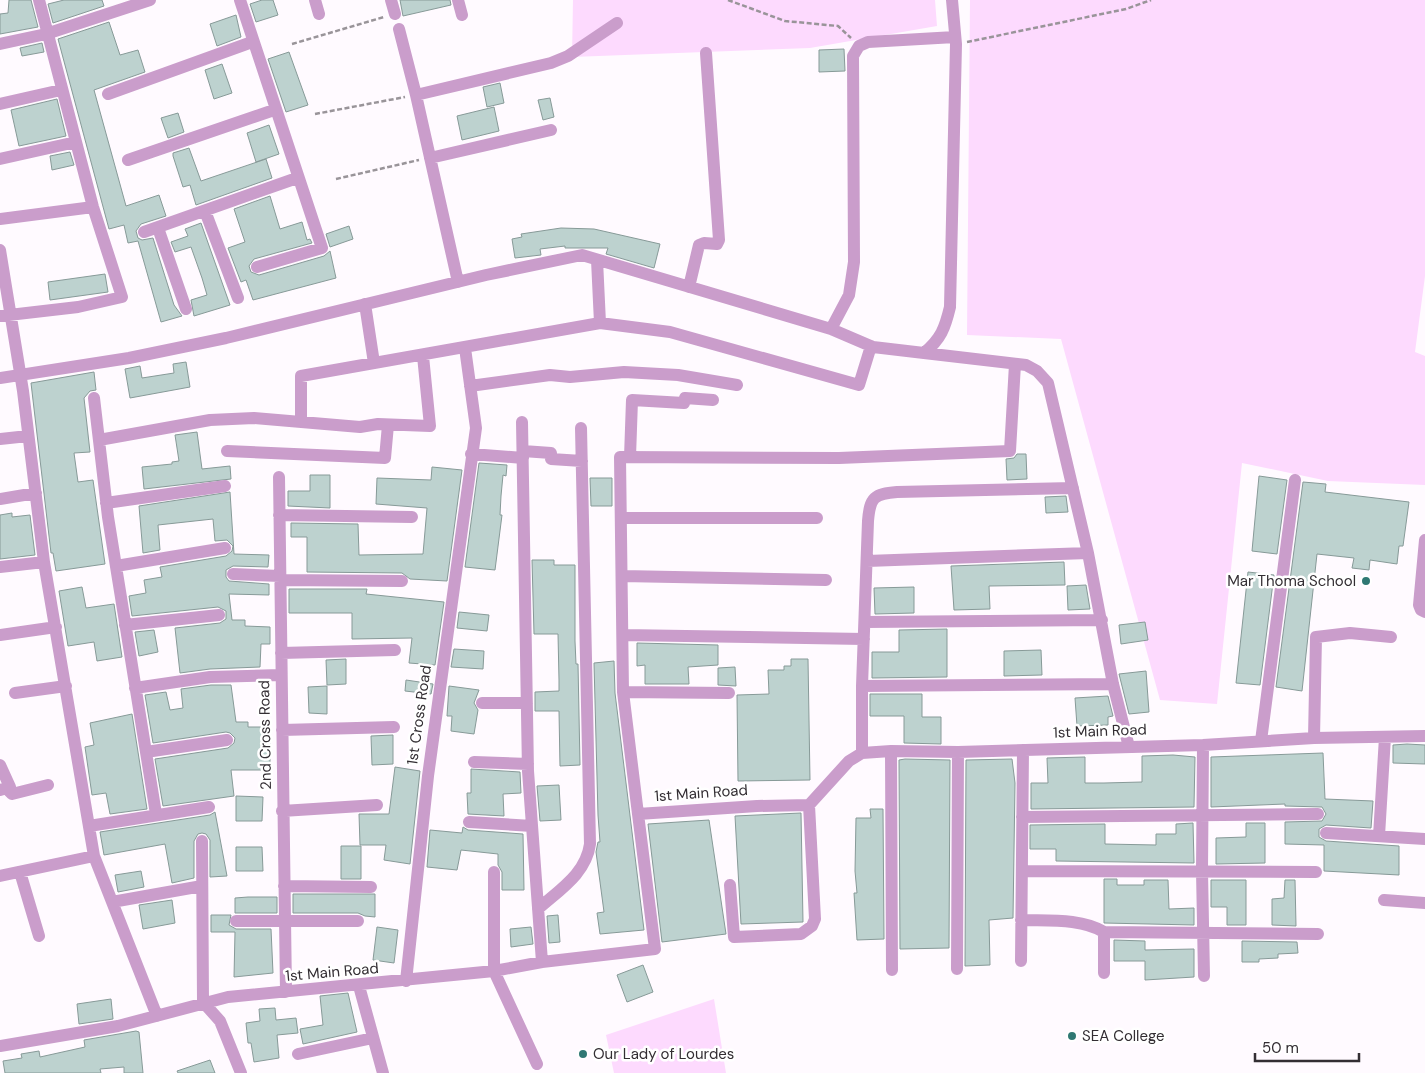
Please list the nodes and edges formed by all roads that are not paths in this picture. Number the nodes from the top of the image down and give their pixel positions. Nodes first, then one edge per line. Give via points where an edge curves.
1 (39, 0) edge
2 (150, 0) edge
3 (240, 0) edge
4 (315, 0) edge
5 (391, 0) edge
6 (458, 0) edge
7 (952, 0) edge
8 (319, 14) dead end
9 (395, 14) road end
10 (462, 15) dead end
11 (617, 23) dead end
12 (399, 29) dead end
13 (46, 34) junction
14 (956, 41) junction
15 (252, 42) junction
16 (0, 44) edge
17 (706, 53) dead end
18 (61, 90) junction
19 (108, 94) dead end
20 (416, 95) junction
21 (0, 104) edge
22 (274, 110) junction
23 (551, 130) dead end
24 (76, 142) junction
25 (430, 158) junction
26 (0, 159) edge
27 (128, 160) dead end
28 (297, 178) junction
29 (93, 207) junction
30 (205, 211) junction
31 (0, 219) edge
32 (158, 228) junction
33 (144, 232) dead end
34 (0, 250) edge
35 (597, 260) junction
36 (257, 267) dead end
37 (1, 273) edge
38 (458, 282) junction
39 (689, 287) junction
40 (238, 298) dead end
41 (365, 304) junction
42 (186, 310) dead end
43 (5, 315) edge
44 (600, 322) junction
45 (831, 328) junction
46 (871, 346) junction
47 (465, 348) junction
48 (924, 353) junction
49 (423, 356) junction
50 (374, 363) junction
51 (1015, 364) junction
52 (21, 376) junction
53 (0, 378) edge
54 (737, 385) dead end
55 (470, 386) junction
56 (94, 398) dead end
57 (713, 400) dead end
58 (301, 422) junction
59 (522, 422) dead end
60 (388, 424) junction
61 (581, 428) dead end
62 (28, 436) junction
63 (0, 439) edge
64 (99, 440) junction
65 (227, 451) dead end
66 (471, 454) junction
67 (523, 455) junction
68 (630, 457) junction
69 (582, 462) junction
70 (279, 477) dead end
71 (1295, 480) dead end
72 (225, 486) dead end
73 (1072, 488) junction
74 (36, 493) junction
75 (0, 499) edge
76 (106, 503) junction
77 (279, 514) junction
78 (412, 517) dead end
79 (621, 518) junction
80 (817, 518) dead end
81 (1425, 540) edge
82 (225, 548) dead end
83 (1088, 553) junction
84 (867, 561) junction
85 (44, 562) junction
86 (116, 566) junction
87 (0, 567) edge
88 (233, 574) dead end
89 (622, 576) junction
90 (280, 578) junction
91 (826, 580) dead end
92 (402, 581) dead end
93 (1425, 612) edge
94 (219, 615) dead end
95 (1102, 620) junction
96 (865, 622) junction
97 (125, 625) junction
98 (56, 627) junction
99 (0, 634) edge
100 (623, 636) junction
101 (1392, 637) dead end
102 (864, 639) junction
103 (395, 650) dead end
104 (280, 654) junction
105 (280, 675) junction
106 (1113, 684) junction
107 (66, 686) junction
108 (862, 686) junction
109 (135, 688) junction
110 (623, 692) junction
111 (15, 693) dead end
112 (729, 693) dead end
113 (482, 703) dead end
114 (527, 703) junction
115 (394, 727) dead end
116 (282, 730) junction
117 (1425, 736) edge
118 (1385, 737) junction
119 (1314, 738) junction
120 (227, 740) dead end
121 (1261, 741) junction
122 (1203, 745) junction
123 (1129, 747) junction
124 (1023, 750) junction
125 (891, 751) junction
126 (146, 752) junction
127 (958, 752) junction
128 (862, 753) junction
129 (474, 762) dead end
130 (528, 764) junction
131 (0, 765) edge
132 (48, 785) dead end
133 (5, 790) edge
134 (377, 805) dead end
135 (809, 805) junction
136 (209, 807) dead end
137 (282, 811) junction
138 (156, 814) junction
139 (638, 814) junction
140 (1318, 814) dead end
141 (1203, 815) junction
142 (1022, 817) junction
143 (469, 822) dead end
144 (89, 826) junction
145 (532, 826) junction
146 (1326, 833) dead end
147 (1379, 836) junction
148 (1425, 839) edge
149 (202, 842) dead end
150 (94, 856) junction
151 (1022, 871) junction
152 (20, 872) junction
153 (494, 872) dead end
154 (1202, 872) junction
155 (1316, 872) dead end
156 (0, 876) edge
157 (730, 885) dead end
158 (202, 886) junction
159 (284, 886) junction
160 (371, 887) dead end
161 (1384, 900) dead end
162 (112, 902) junction
163 (1425, 903) edge
164 (538, 909) junction
165 (1021, 920) junction
166 (285, 921) junction
167 (358, 921) dead end
168 (236, 922) dead end
169 (1104, 932) junction
170 (1204, 933) junction
171 (1318, 934) dead end
172 (39, 936) dead end
173 (1021, 960) dead end
174 (542, 962) junction
175 (957, 969) dead end
176 (892, 970) dead end
177 (494, 971) junction
178 (1104, 973) dead end
179 (1204, 976) dead end
180 (406, 981) junction
181 (359, 986) junction
182 (286, 992) junction
183 (203, 1002) junction
184 (157, 1016) junction
185 (372, 1038) junction
186 (0, 1046) edge
187 (298, 1054) dead end
188 (537, 1064) dead end
189 (241, 1073) edge
190 (383, 1073) edge

1 - 13 street
2 - 13 street
3 - 15 street
4 - 8 street
5 - 9 street
6 - 10 street
7 - 14 street
11 - 20 street via 568,56 551,63
12 - 20 street
13 - 16 street
13 - 18 street
14 - 45 street via 868,42 859,46 853,56 854,262 849,296
14 - 48 street via 950,307 945,330
15 - 19 street
15 - 22 street
17 - 39 street via 719,240 717,244 698,246
18 - 21 street
18 - 24 street
20 - 25 street
22 - 27 street
22 - 28 street
23 - 25 street
24 - 26 street
24 - 29 street
25 - 38 street
28 - 30 street
28 - 36 street via 322,248
29 - 31 street
29 - 43 street via 122,297 78,307
30 - 32 street
30 - 40 street
32 - 33 street
32 - 42 street
34 - 37 street
35 - 38 street via 582,256
35 - 39 street
35 - 44 street
37 - 43 street
38 - 41 street
39 - 45 street
41 - 50 street
41 - 52 street via 226,338
43 - 52 street
44 - 46 street via 670,332 859,385
44 - 47 street
45 - 46 street
46 - 48 street
47 - 49 street
47 - 55 street, 1st Cross Road
48 - 51 street
49 - 50 street
49 - 60 street via 430,426
50 - 58 street via 301,376
51 - 68 street via 1010,451 839,458
51 - 73 street via 1037,371 1048,383
52 - 53 street
52 - 62 street
54 - 55 street via 678,375 624,372 570,377 550,375
55 - 66 street, 1st Cross Road via 476,428
56 - 64 street
57 - 68 street via 685,398 684,403 632,400
58 - 60 street via 360,428
58 - 64 street via 254,418 210,420
59 - 67 street
60 - 65 street via 386,458
61 - 69 street
62 - 63 street
62 - 74 street
64 - 76 street
66 - 67 street
66 - 180 street, 1st Cross Road via 428,776
67 - 69 street via 551,453 551,459
67 - 114 street
68 - 79 street via 620,457
69 - 164 street via 590,844 584,866
70 - 77 street, 2nd Cross Road
71 - 121 street
72 - 76 street
73 - 83 street
73 - 84 street via 882,494 873,498 869,508
74 - 75 street
74 - 85 street
76 - 86 street
77 - 78 street
77 - 90 street, 2nd Cross Road
79 - 80 street
79 - 89 street
81 - 93 street via 1419,605
82 - 86 street
83 - 84 street
83 - 95 street
84 - 96 street
85 - 87 street
85 - 98 street
86 - 97 street
88 - 90 street
89 - 91 street
89 - 100 street
90 - 92 street
90 - 104 street, 2nd Cross Road
94 - 97 street
95 - 96 street
95 - 106 street
96 - 102 street
97 - 109 street
98 - 99 street
98 - 107 street
100 - 102 street
100 - 110 street
101 - 119 street via 1350,633 1316,637
102 - 108 street
103 - 104 street
104 - 105 street, 2nd Cross Road
105 - 109 street via 210,678
105 - 116 street, 2nd Cross Road
106 - 108 street
106 - 123 street
107 - 111 street
107 - 144 street
108 - 128 street
109 - 126 street
110 - 112 street
110 - 139 street
113 - 114 street
114 - 130 street
115 - 116 street
116 - 137 street, 2nd Cross Road
117 - 118 street, 1st Main Road
118 - 119 street, 1st Main Road
118 - 147 street
119 - 121 street, 1st Main Road
120 - 126 street
121 - 122 street, 1st Main Road
122 - 123 street, 1st Main Road
122 - 141 street
123 - 124 street, 1st Main Road
124 - 127 street, 1st Main Road
124 - 142 street
125 - 127 street, 1st Main Road
125 - 128 street, 1st Main Road
125 - 176 street
126 - 138 street
127 - 175 street
128 - 135 street via 849,761
129 - 130 street
130 - 145 street
131 - 133 street via 10,787
132 - 133 street via 12,794
134 - 137 street
135 - 139 street, 1st Main Road
135 - 157 street via 815,919 812,926 801,934 734,937
136 - 138 street
137 - 159 street, 2nd Cross Road
138 - 144 street
139 - 174 street, 1st Main Road via 655,949
140 - 141 street
141 - 142 street
141 - 154 street
142 - 151 street
143 - 145 street
144 - 150 street
145 - 164 street
146 - 147 street
147 - 148 street
149 - 158 street
150 - 152 street
150 - 162 street
151 - 154 street
151 - 165 street
152 - 156 street
152 - 172 street
153 - 177 street
154 - 155 street
154 - 170 street
158 - 162 street
158 - 183 street
159 - 160 street
159 - 166 street, 2nd Cross Road
161 - 163 street
162 - 184 street
164 - 174 street
165 - 169 street via 1072,922
165 - 173 street
166 - 167 street
166 - 168 street
166 - 182 street, 2nd Cross Road
169 - 170 street
169 - 178 street
170 - 171 street
170 - 179 street
174 - 177 street, 1st Main Road
177 - 180 street, 1st Main Road
177 - 188 street
180 - 181 street, 1st Main Road
181 - 182 street, 1st Main Road
181 - 185 street
182 - 183 street, 1st Main Road
183 - 184 street, 1st Main Road
183 - 189 street via 220,1021
184 - 186 street, 1st Main Road via 118,1026
185 - 187 street
185 - 190 street

